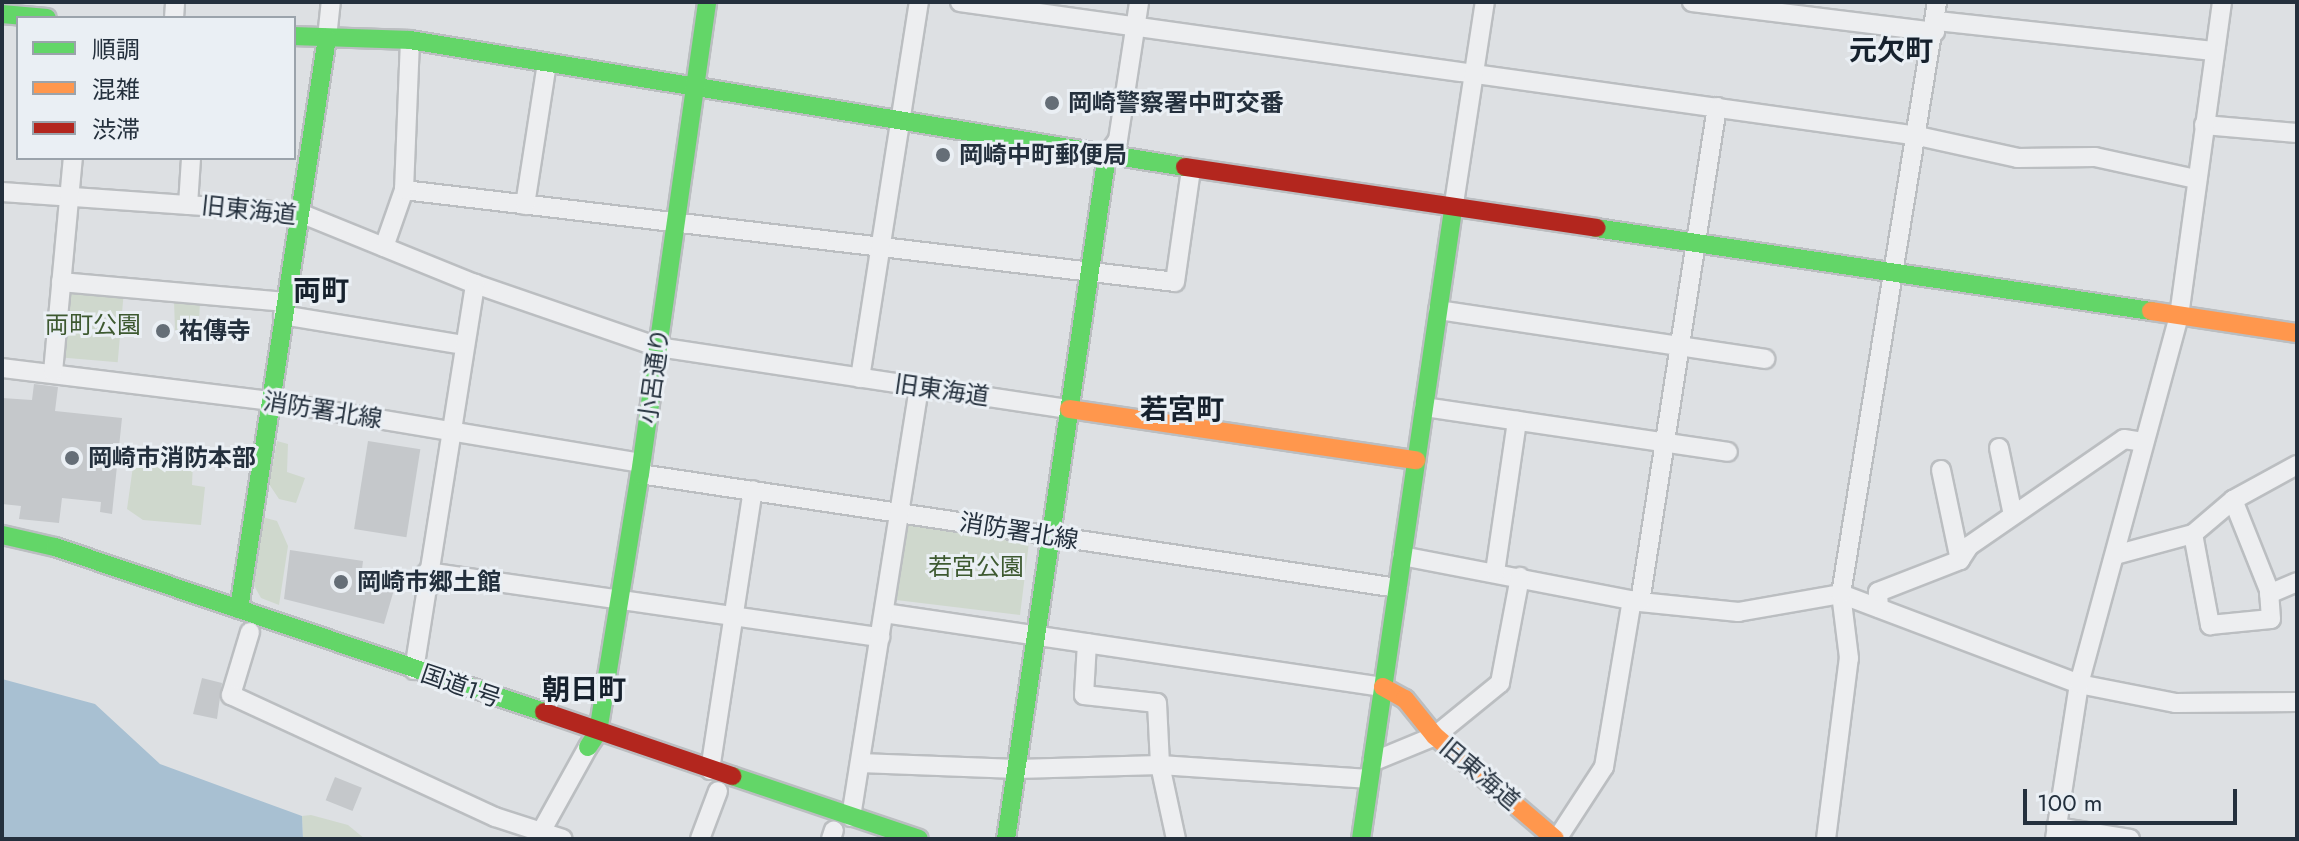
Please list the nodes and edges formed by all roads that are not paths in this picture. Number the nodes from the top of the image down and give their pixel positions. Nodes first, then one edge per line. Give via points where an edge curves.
1 (331, 2) edge
2 (707, 2) edge
3 (919, 2) edge
4 (960, 2) edge
5 (1139, 2) edge
6 (1485, 2) edge
7 (1692, 2) edge
8 (2222, 2) edge
9 (1936, 11) edge
10 (2, 14) edge
11 (24, 16) edge
12 (1135, 29) junction
13 (296, 36) edge
14 (327, 38) junction
15 (410, 40) junction
16 (2213, 51) junction
17 (547, 63) junction
18 (1476, 73) junction
19 (693, 90) junction
20 (1717, 107) junction
21 (901, 125) junction
22 (2204, 125) junction
23 (2297, 133) edge
24 (1918, 136) junction
25 (1107, 155) junction
26 (73, 160) edge
27 (191, 160) edge
28 (1191, 169) junction
29 (2196, 179) junction
30 (404, 190) junction
31 (2, 192) edge
32 (69, 196) junction
33 (188, 205) junction
34 (525, 205) junction
35 (1453, 210) junction
36 (300, 213) junction
37 (674, 226) junction
38 (1695, 246) junction
39 (384, 247) junction
40 (881, 251) junction
41 (1091, 270) junction
42 (1896, 274) junction
43 (61, 282) junction
44 (475, 284) junction
45 (284, 309) junction
46 (1438, 310) junction
47 (2179, 316) junction
48 (2297, 333) edge
49 (465, 345) junction
50 (1681, 346) junction
51 (658, 347) junction
52 (1765, 359) dead end
53 (2, 368) edge
54 (53, 372) junction
55 (860, 378) junction
56 (919, 387) junction
57 (271, 401) junction
58 (1424, 407) junction
59 (1069, 409) junction
60 (1517, 421) junction
61 (452, 431) junction
62 (2143, 442) junction
63 (1666, 443) junction
64 (1999, 448) dead end
65 (1728, 452) dead end
66 (1416, 460) junction
67 (2297, 465) edge
68 (641, 469) junction
69 (1941, 470) dead end
70 (753, 490) junction
71 (2233, 500) junction
72 (899, 511) junction
73 (2013, 515) junction
74 (2193, 534) junction
75 (2, 535) edge
76 (1051, 537) junction
77 (2, 555) edge
78 (2115, 555) junction
79 (1402, 556) junction
80 (1960, 560) junction
81 (427, 572) junction
82 (1495, 572) junction
83 (1520, 577) junction
84 (2297, 582) edge
85 (1397, 588) junction
86 (1841, 594) junction
87 (2269, 594) junction
88 (619, 598) junction
89 (1636, 601) junction
90 (1879, 608) junction
91 (239, 609) junction
92 (884, 613) junction
93 (734, 618) junction
94 (250, 632) junction
95 (880, 637) junction
96 (1036, 637) junction
97 (1087, 643) junction
98 (414, 670) junction
99 (2079, 684) junction
100 (1383, 687) junction
101 (2297, 702) edge
102 (1435, 736) junction
103 (593, 739) junction
104 (860, 763) junction
105 (1160, 765) junction
106 (1017, 769) junction
107 (710, 770) junction
108 (1370, 771) junction
109 (718, 791) junction
110 (851, 817) junction
111 (2056, 833) edge
112 (832, 835) edge
113 (1549, 836) edge
114 (538, 837) edge
115 (563, 839) edge
116 (700, 839) edge
117 (859, 839) edge
118 (919, 839) edge
119 (1006, 839) edge
120 (1176, 839) edge
121 (1361, 839) edge
122 (1826, 839) edge
123 (2130, 839) edge

1 - 14 street
2 - 19 main road, 小呂通り
3 - 21 street
4 - 12 street
5 - 12 street
6 - 18 street
7 - 9 street
8 - 16 street
9 - 16 street
9 - 24 street
10 - 11 main road
12 - 18 street
12 - 25 street via 1118,140
13 - 14 main road
14 - 15 main road
14 - 36 main road
15 - 17 main road
15 - 30 street
16 - 22 street
17 - 19 main road
17 - 34 street
18 - 20 street
18 - 35 street
19 - 21 main road
19 - 37 main road, 小呂通り
20 - 24 street
20 - 38 street
21 - 25 main road
21 - 40 street
22 - 23 street
22 - 29 street
24 - 29 street via 2018,158 2095,157
24 - 42 street
25 - 28 main road
25 - 41 main road
26 - 32 street
27 - 33 street
28 - 35 main road
28 - 41 street via 1175,282
29 - 47 street
30 - 34 street
30 - 39 street
31 - 32 street, 旧東海道
32 - 33 street, 旧東海道
32 - 43 street
33 - 36 street, 旧東海道
34 - 37 street
35 - 38 main road
35 - 46 main road
36 - 39 street, 旧東海道
36 - 45 main road
37 - 40 street
37 - 51 main road, 小呂通り
38 - 42 main road
38 - 50 street
39 - 44 street, 旧東海道
40 - 41 street via 1078,274
40 - 55 street
41 - 59 main road
42 - 47 main road
42 - 86 street
43 - 45 street
43 - 54 street
44 - 49 street
44 - 51 street, 旧東海道
45 - 49 street
45 - 57 main road
46 - 50 street
46 - 58 main road
47 - 48 main road
47 - 62 street
49 - 61 street
50 - 52 street
50 - 63 street
51 - 55 street, 旧東海道
51 - 68 main road, 小呂通り
53 - 54 street, 消防署北線
54 - 57 street, 消防署北線
55 - 56 street, 旧東海道
56 - 59 street, 旧東海道
56 - 72 street
57 - 61 street, 消防署北線
57 - 91 main road
58 - 60 street
58 - 66 main road
59 - 66 main road, 旧東海道
59 - 76 main road
60 - 63 street
60 - 82 street
61 - 68 street, 消防署北線
61 - 81 street
62 - 73 street via 2124,439
62 - 78 street
63 - 65 street
63 - 89 street
64 - 73 street
66 - 79 main road
67 - 71 street
68 - 70 street, 消防署北線
68 - 88 main road, 小呂通り
69 - 80 street
70 - 72 street, 消防署北線
70 - 93 street
71 - 74 street
71 - 87 street
72 - 76 street, 消防署北線
72 - 92 street
73 - 80 street
74 - 78 street
74 - 87 street via 2210,625 2271,619
75 - 91 main road, 国道1号 via 55,547
76 - 85 street, 消防署北線
76 - 96 main road
77 - 94 main road, 国道1号 via 50,564
78 - 99 street
79 - 82 street
79 - 85 main road
80 - 90 street via 1878,592
81 - 88 street
81 - 98 street
82 - 83 street
83 - 89 street
83 - 102 street via 1500,683
84 - 87 street
85 - 100 main road
86 - 89 street via 1738,612
86 - 90 street
86 - 122 street via 1849,658
88 - 93 street
88 - 103 main road, 小呂通り
89 - 113 street via 1604,767
90 - 99 street
91 - 98 main road, 国道1号
92 - 95 street
92 - 96 street
93 - 95 street
93 - 107 street
94 - 103 main road, 国道1号
94 - 114 street via 231,695
95 - 104 street
96 - 97 street
96 - 106 main road
97 - 100 street
97 - 105 street via 1084,695 1157,703
98 - 103 main road, 国道1号
99 - 101 street via 2176,703
99 - 111 street
100 - 102 main road, 旧東海道 via 1405,699
100 - 108 main road
102 - 108 street
102 - 113 main road, 旧東海道
103 - 107 main road, 国道1号
103 - 109 main road, 国道1号
103 - 114 street
104 - 106 street
104 - 110 street
105 - 106 street
105 - 108 street
105 - 120 street
106 - 119 main road
107 - 110 main road, 国道1号
108 - 121 main road
109 - 112 main road, 国道1号
109 - 116 street
110 - 118 main road, 国道1号
111 - 123 street
112 - 117 main road, 国道1号
114 - 115 street

